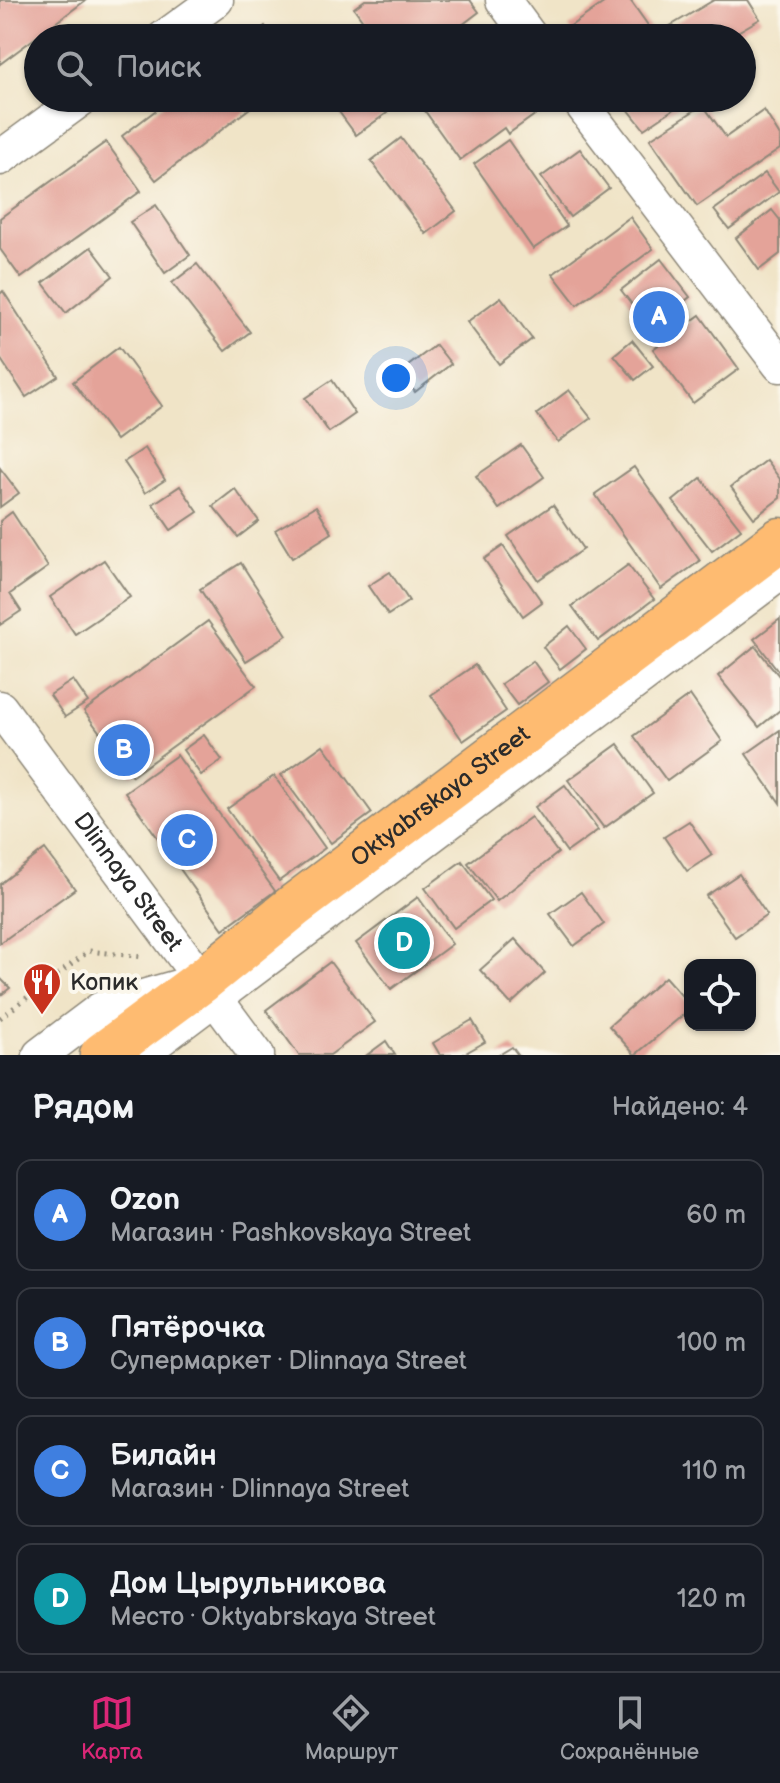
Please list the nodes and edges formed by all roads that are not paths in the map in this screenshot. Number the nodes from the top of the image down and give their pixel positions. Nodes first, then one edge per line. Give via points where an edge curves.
1 (216, 0) edge
2 (503, 0) edge
3 (183, 24) edge
4 (521, 24) edge
5 (63, 112) edge
6 (588, 112) edge
7 (0, 158) edge
8 (780, 365) edge
9 (780, 540) edge
10 (780, 573) edge
11 (0, 708) edge
12 (210, 989) junction
13 (40, 1055) edge
14 (102, 1055) edge
15 (139, 1055) edge
16 (257, 1055) edge

1 - 3 street
2 - 4 street
5 - 7 street
6 - 8 street
9 - 12 main road, Oktyabrskaya Street via 294,906
10 - 12 street, Oktyabrskaya Street
11 - 12 street, Dlinnaya Street
12 - 13 street via 101,1009
12 - 14 main road, Oktyabrskaya Street
12 - 15 street, Oktyabrskaya Street
12 - 16 street, Dlinnaya Street

